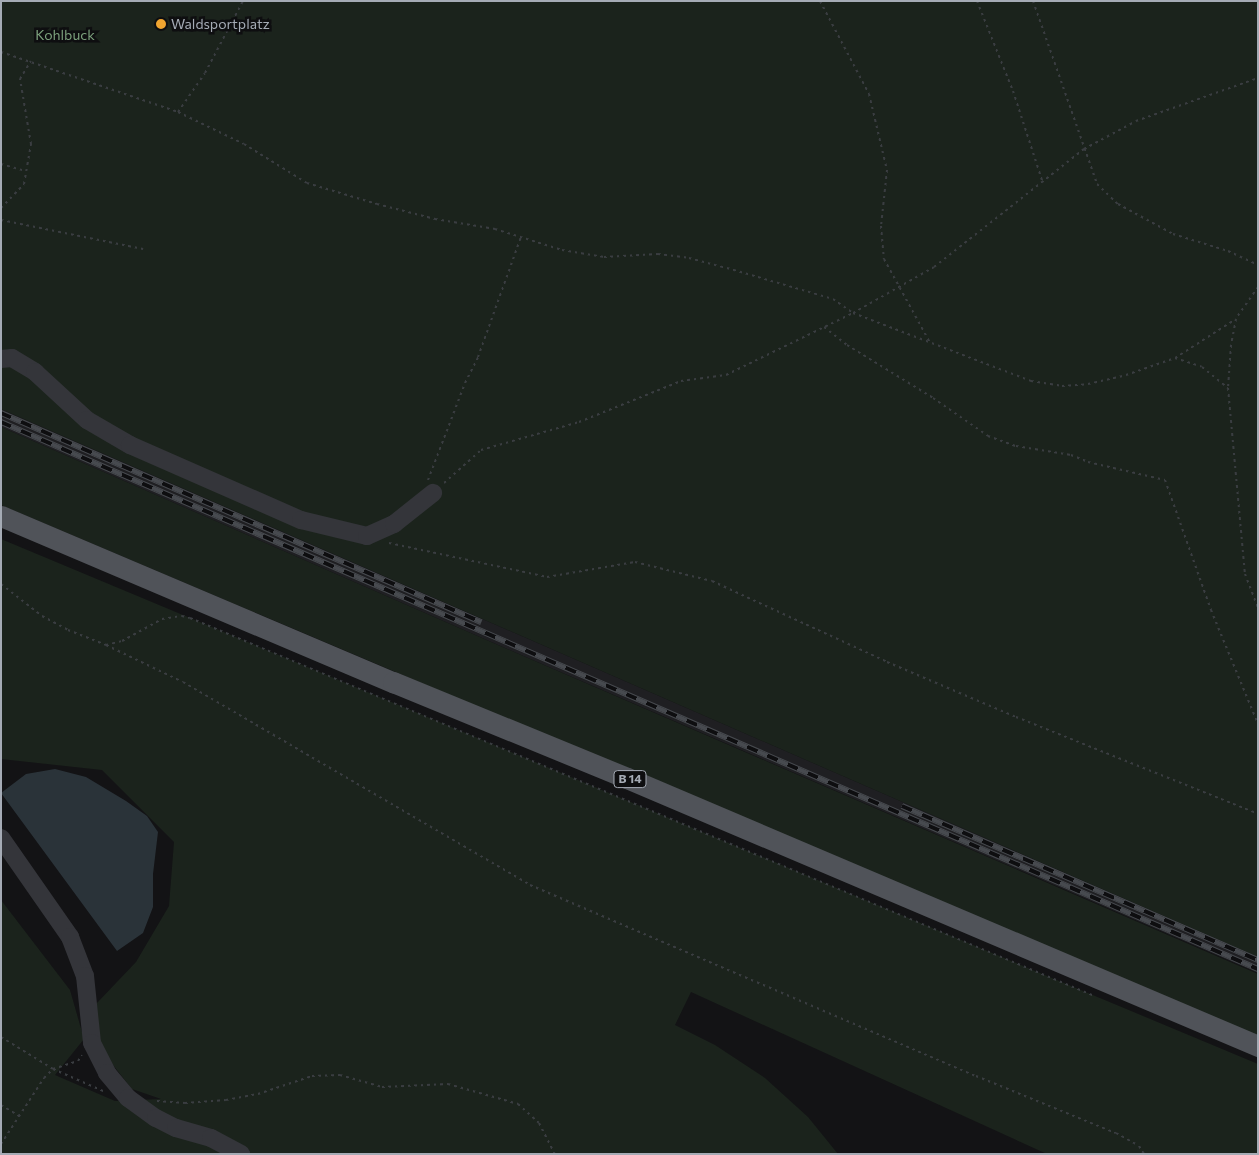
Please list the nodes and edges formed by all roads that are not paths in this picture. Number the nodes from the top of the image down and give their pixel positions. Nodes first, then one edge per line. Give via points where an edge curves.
1 (1, 358) edge
2 (433, 492) road end
3 (1, 516) edge
4 (1, 838) edge
5 (1258, 1046) edge
6 (241, 1154) edge

1 - 2 lane via 12,358 34,372 87,420 130,445 301,520 367,536 394,524
3 - 5 main road, B 14
4 - 6 lane via 70,937 85,976 92,1042 107,1073 128,1098 156,1118 210,1138

